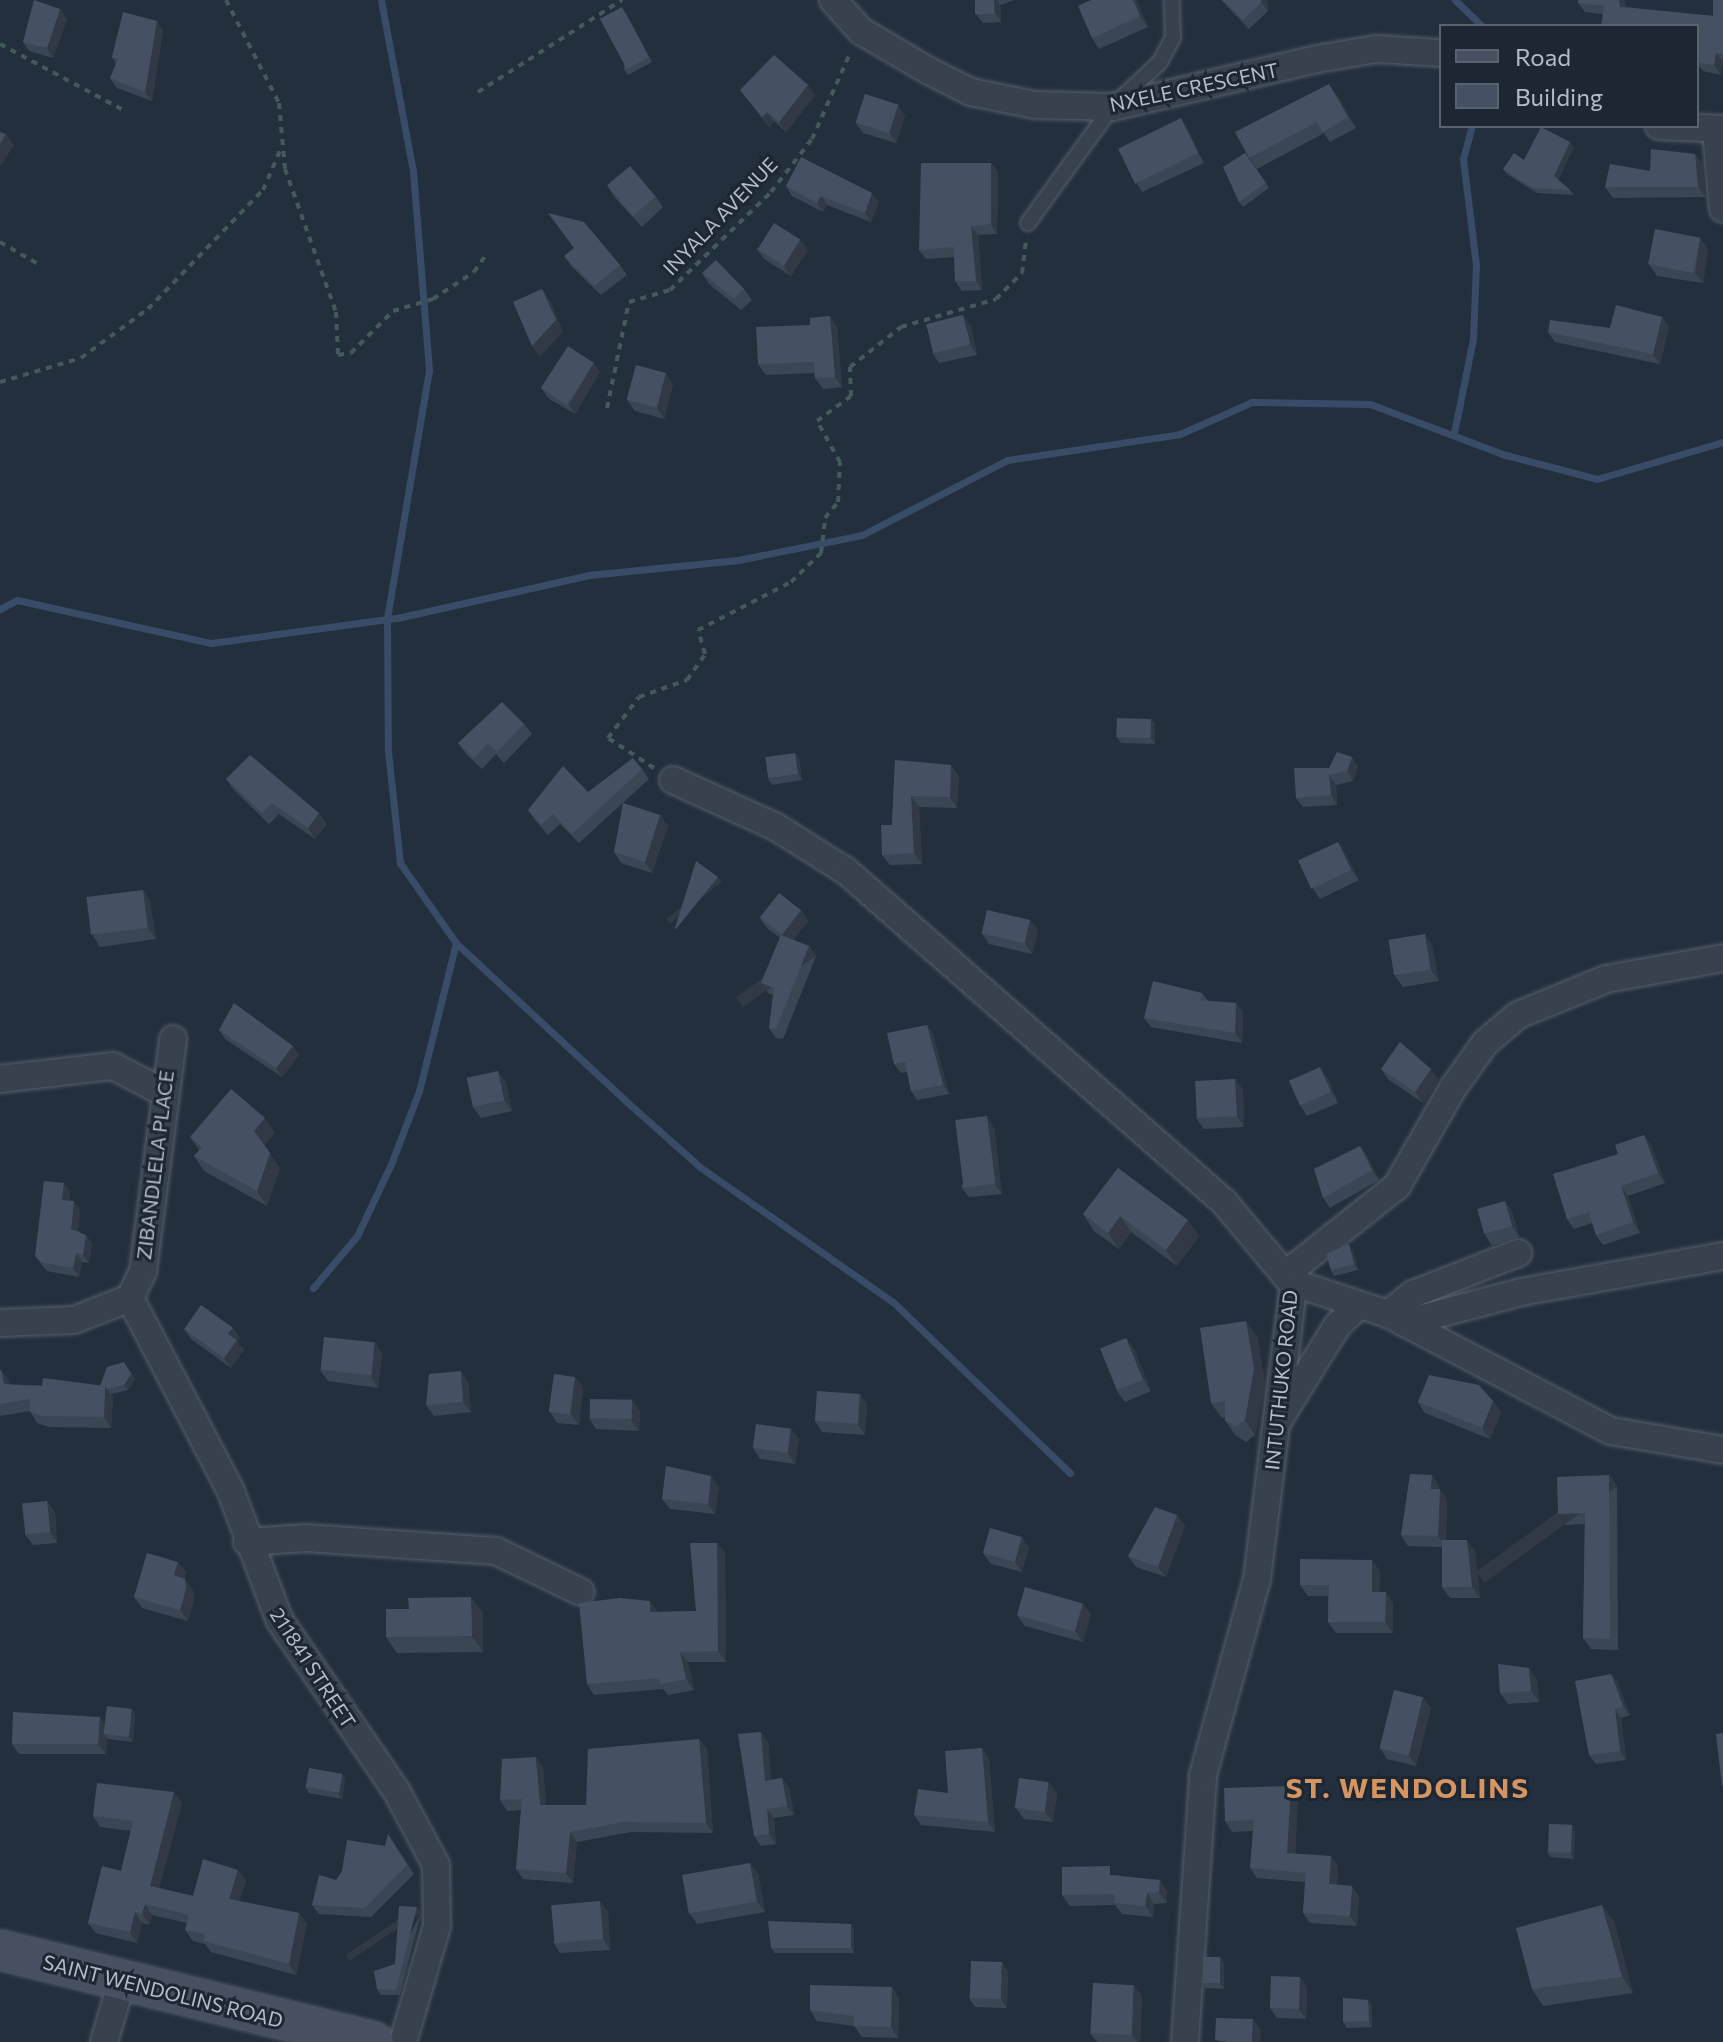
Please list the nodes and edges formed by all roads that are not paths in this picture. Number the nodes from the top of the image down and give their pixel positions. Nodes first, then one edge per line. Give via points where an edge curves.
1 (833, 0) edge
2 (1172, 0) edge
3 (1439, 53) edge
4 (1112, 107) junction
5 (1689, 128) edge
6 (1719, 130) edge
7 (1723, 209) edge
8 (1028, 223) road end
9 (673, 780) road end
10 (1723, 958) edge
11 (173, 1039) dead end
12 (0, 1079) edge
13 (161, 1091) junction
14 (1518, 1253) dead end
15 (1723, 1256) edge
16 (1291, 1282) junction
17 (130, 1298) junction
18 (1357, 1307) junction
19 (1396, 1318) junction
20 (0, 1323) edge
21 (1278, 1421) junction
22 (1723, 1450) edge
23 (247, 1542) junction
24 (581, 1592) dead end
25 (0, 1950) edge
26 (122, 1981) junction
27 (306, 2034) edge
28 (104, 2042) edge
29 (374, 2042) edge
30 (403, 2042) edge
31 (1185, 2042) edge

1 - 4 street, NXELE CRESCENT via 861,31 971,92 1035,105
2 - 4 lane via 1173,38 1160,62
3 - 4 street, NXELE CRESCENT via 1377,49
4 - 8 lane
5 - 6 street
6 - 7 street
9 - 16 street via 776,827 846,871 1224,1202
10 - 16 street, INTUTHUKO ROAD via 1606,979 1518,1015 1477,1054 1397,1186 1309,1249
11 - 13 street, ZIBANDLELA PLACE
12 - 13 street via 113,1066
13 - 17 street, ZIBANDLELA PLACE via 143,1271
14 - 19 street via 1413,1294
15 - 19 street
16 - 18 street
16 - 21 street, INTUTHUKO ROAD
17 - 20 street via 74,1320
17 - 23 street, 211841 STREET via 230,1489
18 - 19 street
18 - 21 street via 1337,1326
19 - 22 street via 1611,1431
21 - 31 street, INTUTHUKO ROAD via 1250,1615 1203,1775
23 - 24 street via 306,1538 496,1551
23 - 30 street, 211841 STREET via 280,1621 397,1792 436,1865 437,1926
25 - 26 street, SAINT WENDOLINS ROAD
26 - 27 street, SAINT WENDOLINS ROAD
26 - 28 street
27 - 29 street, SAINT WENDOLINS ROAD

